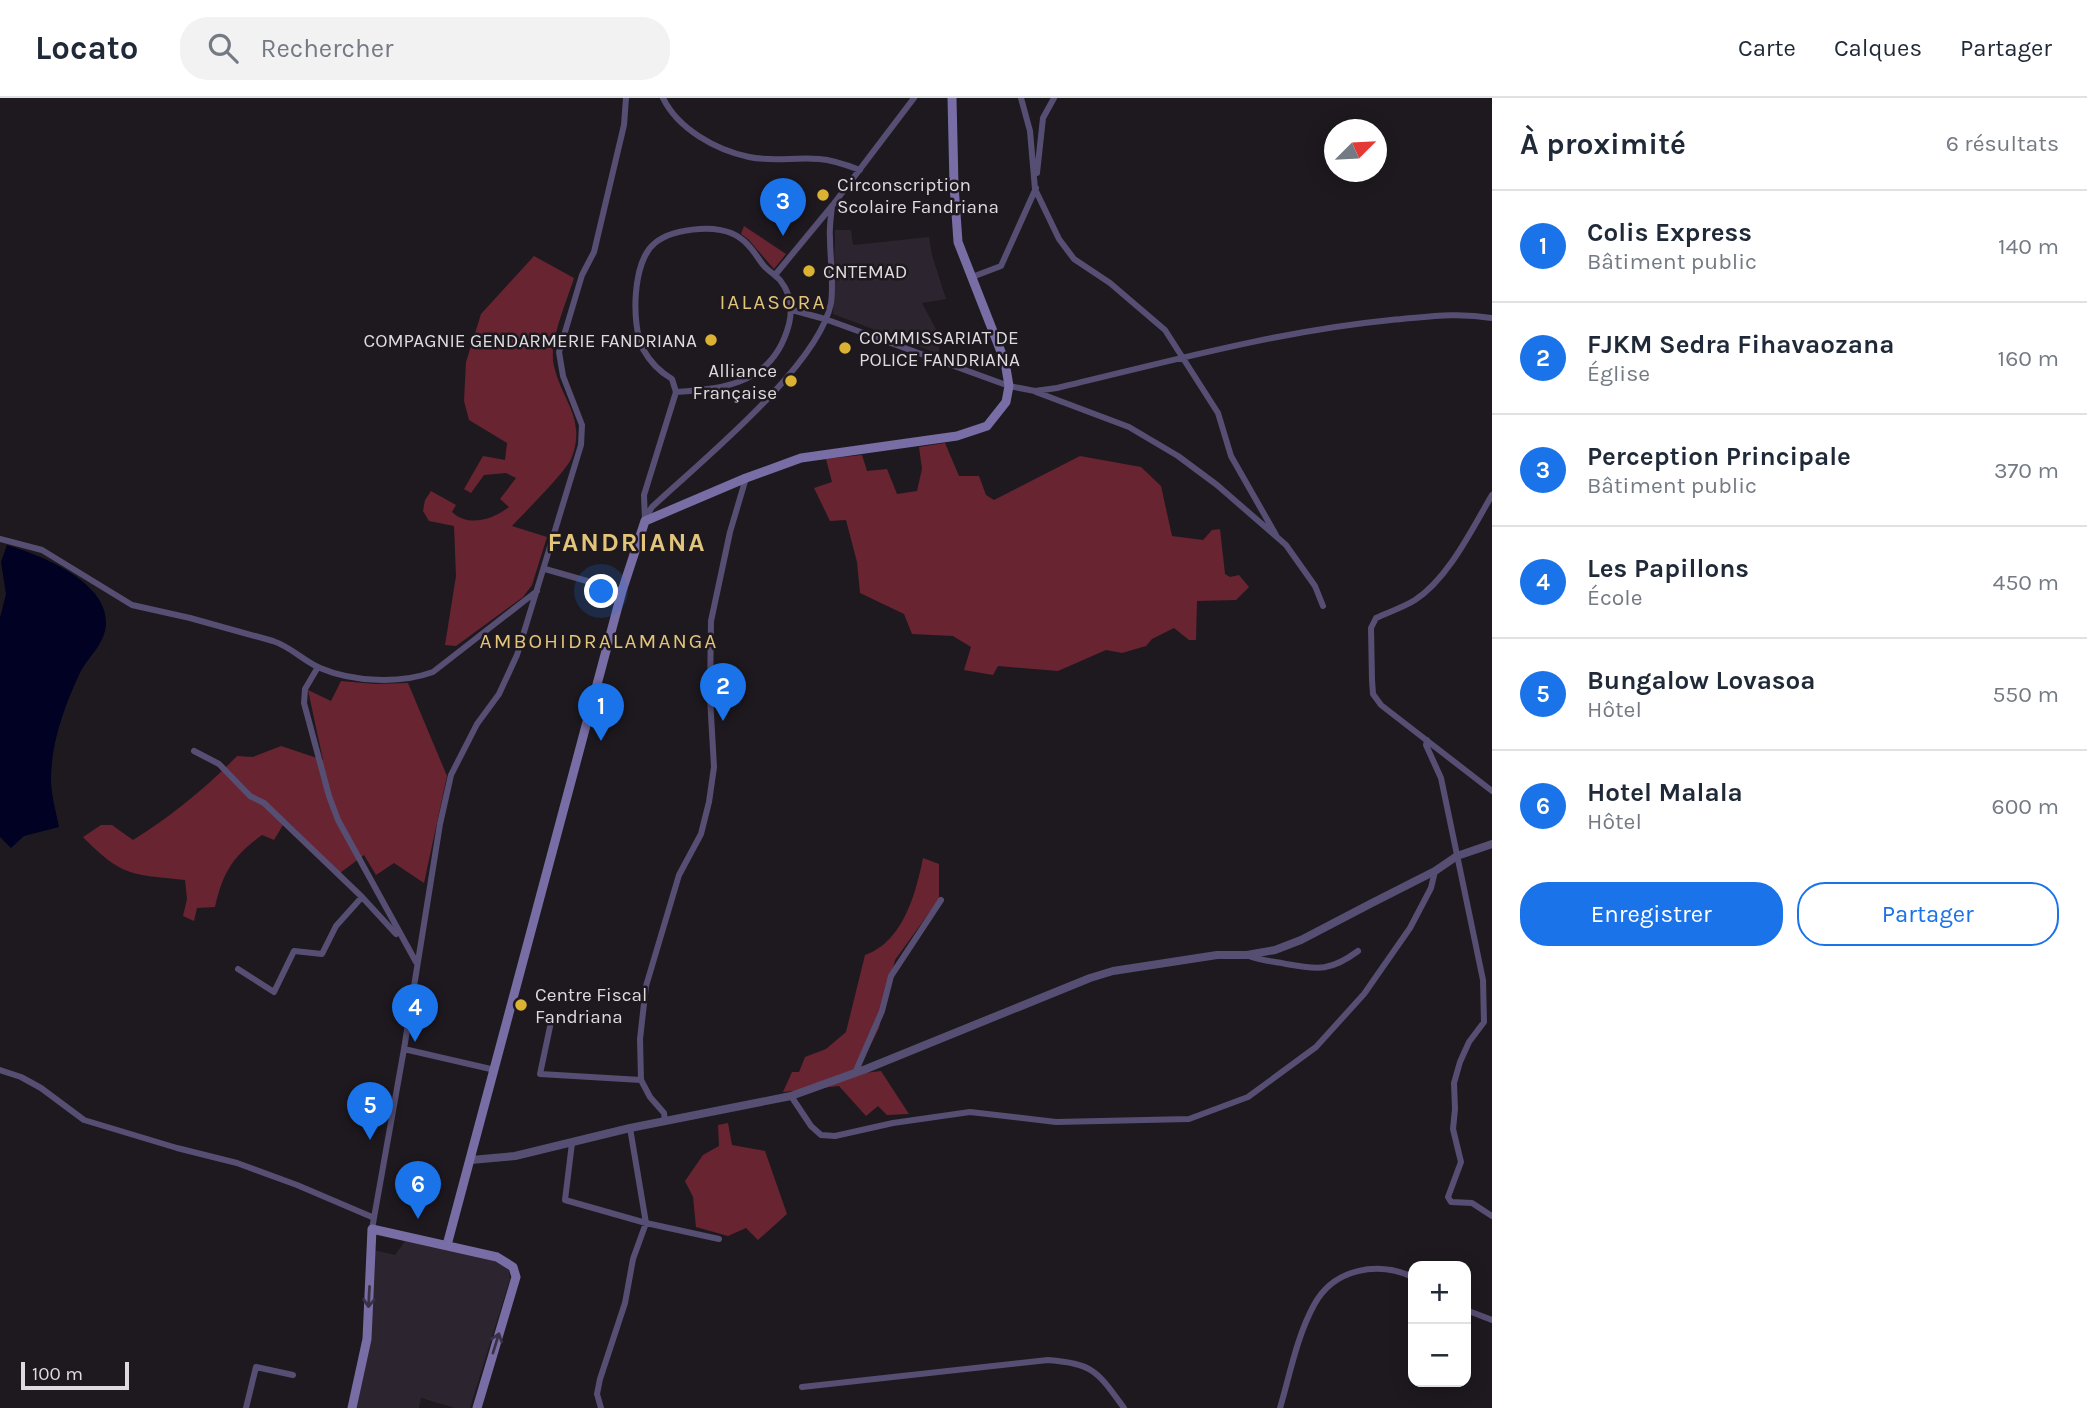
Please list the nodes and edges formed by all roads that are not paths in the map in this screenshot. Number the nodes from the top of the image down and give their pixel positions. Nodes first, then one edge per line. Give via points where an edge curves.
1 (626, 98) edge
2 (663, 98) edge
3 (914, 98) edge
4 (952, 98) edge
5 (1021, 98) edge
6 (1054, 98) edge
7 (860, 170) junction
8 (1035, 189) junction
9 (832, 206) junction
10 (775, 275) junction
11 (972, 277) junction
12 (792, 310) junction
13 (1492, 318) edge
14 (825, 319) junction
15 (1185, 358) junction
16 (1009, 386) junction
17 (1034, 391) junction
18 (676, 392) junction
19 (746, 478) junction
20 (1492, 495) edge
21 (645, 520) junction
22 (1276, 535) junction
23 (0, 539) edge
24 (545, 569) junction
25 (538, 591) junction
26 (622, 591) junction
27 (1323, 606) dead end
28 (318, 667) junction
29 (1427, 740) junction
30 (194, 751) dead end
31 (1492, 791) edge
32 (1492, 844) edge
33 (1457, 856) junction
34 (1434, 871) junction
35 (362, 897) junction
36 (941, 900) dead end
37 (402, 940) junction
38 (1358, 951) dead end
39 (1247, 955) junction
40 (416, 962) junction
41 (238, 969) dead end
42 (551, 1022) dead end
43 (404, 1049) junction
44 (0, 1070) edge
45 (495, 1070) junction
46 (855, 1074) junction
47 (641, 1080) junction
48 (791, 1097) junction
49 (665, 1121) junction
50 (630, 1128) junction
51 (572, 1143) junction
52 (471, 1160) junction
53 (1492, 1216) edge
54 (372, 1217) junction
55 (646, 1223) junction
56 (372, 1229) junction
57 (719, 1238) dead end
58 (447, 1245) junction
59 (1408, 1275) edge
60 (1471, 1312) edge
61 (1492, 1320) edge
62 (293, 1375) dead end
63 (802, 1387) dead end
64 (246, 1408) edge
65 (352, 1408) edge
66 (477, 1408) edge
67 (601, 1408) edge
68 (1124, 1408) edge
69 (1280, 1408) edge

1 - 24 street via 624,125 594,252 582,275 559,352 582,434
2 - 7 street via 674,116 726,150 751,157 819,159
3 - 7 street
4 - 11 main road via 956,231
5 - 8 street via 1030,131
6 - 8 street via 1043,118
7 - 9 street
8 - 11 street via 1001,265
8 - 15 street via 1074,259 1111,283 1165,330
9 - 10 street
9 - 14 street via 831,302
10 - 12 street via 787,291
10 - 18 street via 754,249 732,233 705,228 680,231 654,243 642,262 636,320 642,348 659,371 672,379
11 - 16 main road via 1005,362
12 - 14 street
12 - 18 street via 776,356 761,371 711,390
13 - 15 street via 1463,314 1353,324
14 - 16 street
14 - 21 street via 808,350 766,401 652,507
15 - 17 street
15 - 22 street via 1218,413 1231,456
16 - 17 street
16 - 19 main road via 1006,402 987,426 957,436 801,458
17 - 22 street via 1139,433 1178,456
18 - 21 street via 644,495
19 - 21 main road
19 - 47 street via 711,621 713,766 709,802 701,834 679,874 646,986
20 - 29 street via 1432,587 1415,601 1376,618 1371,628 1373,694
21 - 26 main road
22 - 27 street via 1315,586
23 - 28 street via 42,550 132,606 273,641
24 - 25 street
24 - 26 street
25 - 28 street via 443,666 422,676 371,679
25 - 40 street via 499,694 477,724 451,775
26 - 45 main road
28 - 37 street via 305,689 304,703 329,796
29 - 31 street
29 - 33 street via 1441,778
30 - 35 street via 219,764 250,796 264,803
32 - 33 street
33 - 34 street
33 - 53 street via 1483,980 1484,1021 1469,1042 1454,1083 1453,1129 1461,1162 1448,1197 1451,1202 1472,1203
34 - 39 street via 1301,940
34 - 48 street via 1431,888 1410,928 1364,994 1316,1048 1248,1097 1189,1119 1056,1122 970,1112 835,1136 821,1135
35 - 37 street
35 - 41 street via 336,926 322,954 294,951 274,992
36 - 46 street via 891,976 882,1012
37 - 40 street
38 - 39 street via 1331,968 1304,969
39 - 46 street via 1090,978
40 - 43 street
42 - 47 street via 540,1073
43 - 45 street
43 - 54 street
44 - 54 street via 41,1088 84,1120 237,1163
45 - 52 main road
46 - 48 street
47 - 49 street
48 - 49 street
49 - 50 street
50 - 51 street
50 - 55 street
51 - 52 street via 515,1157
51 - 55 street via 565,1200
52 - 58 main road
54 - 56 street
55 - 57 street
55 - 67 street via 600,1379 597,1394
56 - 58 main road
56 -> 65 main road via 367,1339
66 -> 58 main road via 516,1277 507,1261
59 - 69 street via 1393,1269 1362,1268 1331,1285 1305,1322
60 - 61 street
62 - 64 street via 256,1367
63 - 68 street via 1048,1360 1076,1362 1095,1371

